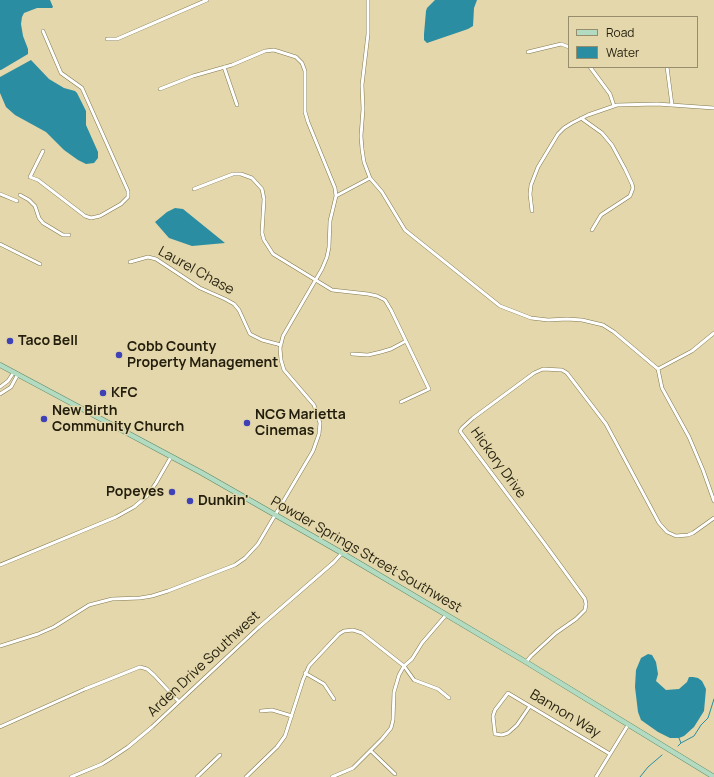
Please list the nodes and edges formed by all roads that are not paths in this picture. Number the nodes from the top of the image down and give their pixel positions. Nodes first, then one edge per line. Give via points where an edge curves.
1 (207, 0) edge
2 (368, 0) edge
3 (43, 31) dead end
4 (106, 39) dead end
5 (568, 47) edge
6 (528, 52) dead end
7 (224, 67) junction
8 (591, 68) edge
9 (667, 68) edge
10 (160, 88) dead end
11 (672, 105) junction
12 (237, 106) dead end
13 (614, 106) junction
14 (714, 108) edge
15 (581, 118) junction
16 (43, 151) dead end
17 (370, 178) junction
18 (194, 189) dead end
19 (0, 194) edge
20 (20, 195) dead end
21 (336, 196) junction
22 (17, 201) dead end
23 (532, 211) dead end
24 (592, 230) dead end
25 (69, 235) dead end
26 (0, 244) edge
27 (130, 262) dead end
28 (40, 264) dead end
29 (315, 280) junction
30 (714, 333) edge
31 (406, 341) junction
32 (281, 344) junction
33 (352, 354) dead end
34 (0, 365) edge
35 (658, 369) junction
36 (16, 373) junction
37 (0, 387) edge
38 (0, 394) edge
39 (400, 402) dead end
40 (171, 457) junction
41 (714, 501) edge
42 (275, 515) junction
43 (714, 518) edge
44 (342, 553) junction
45 (0, 565) edge
46 (446, 615) junction
47 (0, 646) edge
48 (526, 662) junction
49 (404, 666) junction
50 (305, 674) junction
51 (449, 698) dead end
52 (334, 699) dead end
53 (179, 702) junction
54 (530, 706) junction
55 (262, 711) dead end
56 (292, 716) junction
57 (628, 725) junction
58 (0, 727) edge
59 (371, 751) junction
60 (610, 754) junction
61 (220, 755) dead end
62 (395, 774) dead end
63 (711, 776) edge
64 (71, 777) edge
65 (197, 777) edge
66 (246, 777) edge
67 (332, 777) edge
68 (596, 777) edge

1 - 4 street via 117,39
2 - 17 street via 361,136 364,162
3 - 16 street via 61,73 82,88 128,191 128,197 106,214 91,218 80,214 38,180 30,177
5 - 6 street via 561,44
7 - 10 street
7 - 12 street
7 - 21 street via 274,50 296,57 302,62 305,71 305,112 336,188
8 - 13 street via 610,94
9 - 11 street
11 - 13 street
11 - 14 street
13 - 15 street
15 - 23 street via 558,134 538,167 531,185
15 - 24 street via 602,133 612,145 633,188 630,196 601,215
17 - 21 street
17 - 35 street via 382,192 405,230 500,306 531,318 582,320 603,325
18 - 29 street via 233,174 252,178 262,189 262,233 268,248 273,254
19 - 22 street
20 - 25 street via 35,206 43,223 63,235
21 - 29 street via 330,221 329,247 322,269
26 - 28 street
27 - 32 street, Laurel Chase via 148,257 156,258 200,288 234,304 250,334 262,340
29 - 31 street via 332,290 368,294 385,300
29 - 32 street
30 - 35 street via 692,351
31 - 33 street via 381,352 368,355
31 - 39 street via 429,389
32 - 42 street via 284,370 314,405 320,423 313,451
34 - 36 main road, Powder Springs Street Southwest
35 - 41 street via 662,388 689,437
36 - 37 street
36 - 38 street via 11,387
36 - 40 main road, Powder Springs Street Southwest
40 - 42 main road, Powder Springs Street Southwest
40 - 45 street via 147,496 134,507 116,517
42 - 44 main road, Powder Springs Street Southwest
42 - 47 street via 258,544 235,565 152,596 112,600 89,606 38,634
43 - 48 street, Hickory Drive via 688,535 676,536 667,532 659,523 606,424 562,370 542,369 534,373 473,418 460,431 586,604 585,610 576,619 556,633
44 - 46 main road, Powder Springs Street Southwest
44 - 53 street, Arden Drive Southwest
46 - 48 main road, Powder Springs Street Southwest
46 - 49 street
48 - 57 main road, Powder Springs Street Southwest
49 - 50 street via 362,633 348,630 339,634 312,662
49 - 51 street via 414,680 438,689
49 - 59 street via 396,686 392,725
50 - 52 street via 324,684
50 - 56 street
53 - 58 street via 154,675 147,669 140,668 125,672
53 - 64 street, Arden Drive Southwest via 128,747 102,764
54 - 54 street, Bannon Way via 508,693 493,716 495,734 508,733
54 - 60 street, Bannon Way
55 - 56 street via 272,710
56 - 66 street via 282,741
57 - 60 street
57 - 63 main road, Powder Springs Street Southwest
59 - 62 street
59 - 67 street via 351,770
60 - 68 street
61 - 65 street

